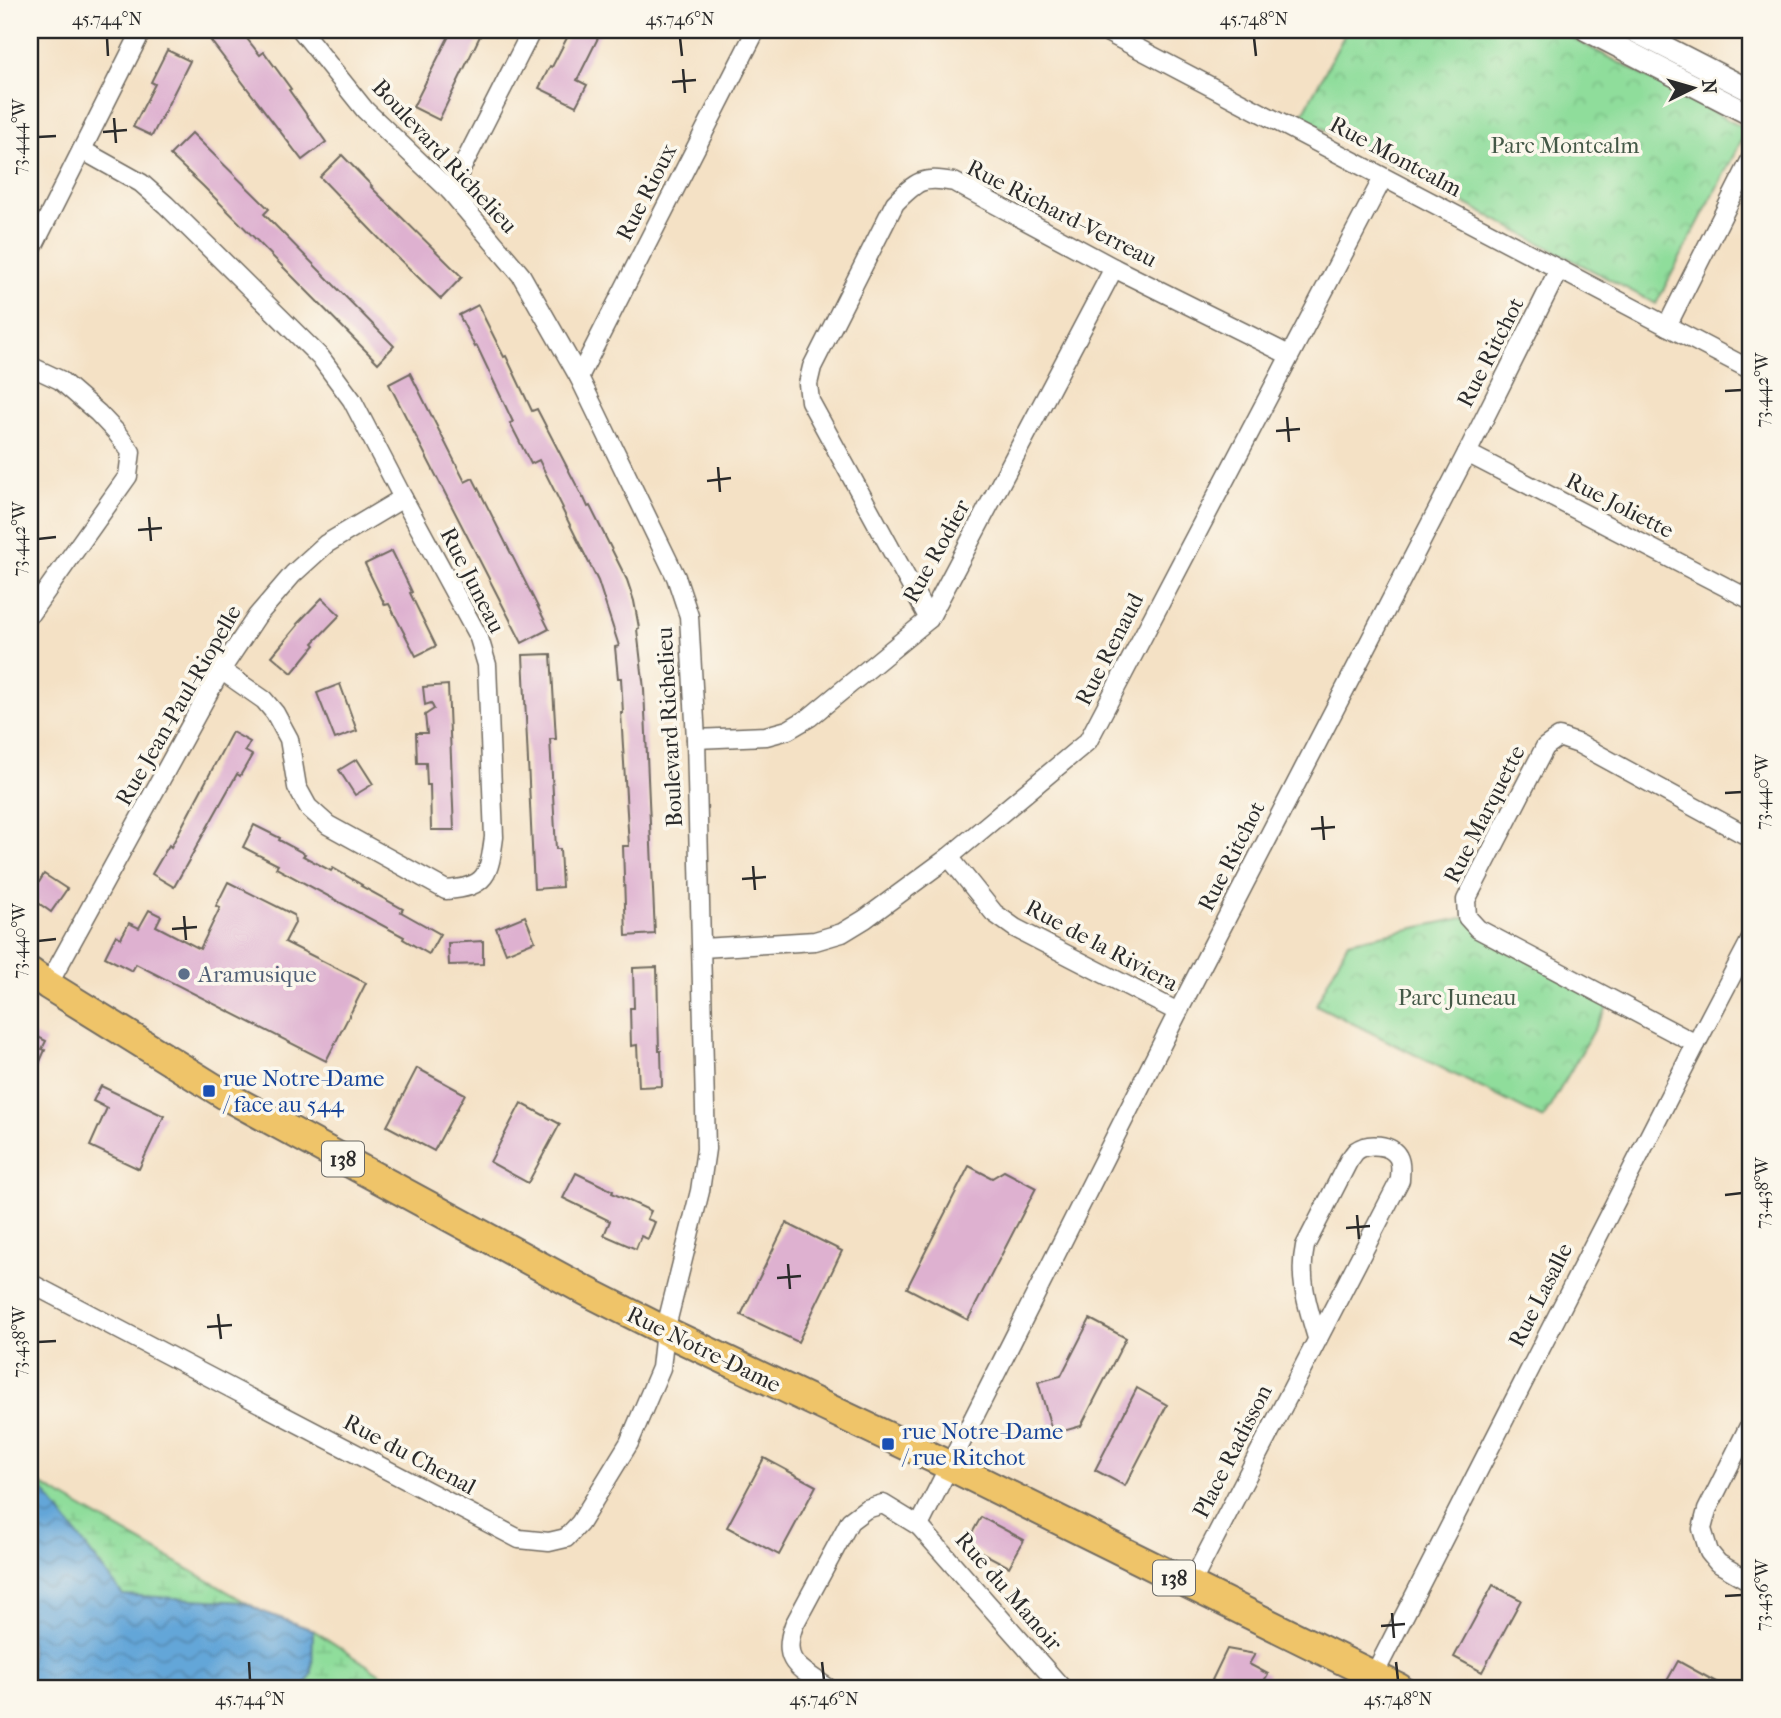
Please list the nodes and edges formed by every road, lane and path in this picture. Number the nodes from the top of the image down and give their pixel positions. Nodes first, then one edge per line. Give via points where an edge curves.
1 (142, 30) edge
2 (301, 30) edge
3 (532, 30) edge
4 (757, 30) edge
5 (1103, 30) edge
6 (1586, 30) edge
7 (1632, 30) edge
8 (1751, 91) edge
9 (1751, 115) edge
10 (82, 150) junction
11 (1751, 159) edge
12 (1383, 178) junction
13 (450, 191) junction
14 (30, 253) edge
15 (1114, 268) junction
16 (1559, 269) junction
17 (1667, 326) junction
18 (1289, 355) junction
19 (30, 366) edge
20 (1751, 370) edge
21 (579, 377) junction
22 (1467, 453) junction
23 (403, 498) junction
24 (1751, 600) edge
25 (30, 614) edge
26 (929, 619) junction
27 (221, 670) junction
28 (696, 740) junction
29 (1751, 838) edge
30 (948, 857) junction
31 (1751, 939) edge
32 (702, 948) junction
33 (39, 978) edge
34 (1178, 1012) junction
35 (1696, 1044) junction
36 (30, 1283) edge
37 (665, 1331) junction
38 (1317, 1338) junction
39 (1751, 1422) edge
40 (950, 1466) junction
41 (919, 1526) junction
42 (1751, 1582) edge
43 (1191, 1586) junction
44 (1374, 1675) junction
45 (828, 1688) edge
46 (1062, 1688) edge
47 (1399, 1688) edge

1 - 10 street
2 - 13 street, Boulevard Richelieu via 365,110
3 - 13 street
4 - 21 street, Rue Rioux
5 - 12 street, Rue Montcalm
6 - 9 street
7 - 8 street
10 - 14 street
10 - 23 street, Rue Juneau via 141,183 321,358 352,400
11 - 17 street
12 - 16 street, Rue Montcalm
12 - 18 street, Rue Renaud
13 - 21 street, Boulevard Richelieu via 521,275
15 - 18 street, Rue Richard-Verreau
15 - 26 street, Rue Rodier
15 - 26 street, Rue Richard-Verreau via 954,182 932,178 912,185 895,203 812,367 808,384 810,401
16 - 17 street, Rue Montcalm
16 - 22 street, Rue Ritchot
17 - 20 street, Rue Montcalm
18 - 30 street, Rue Renaud via 1088,741
19 - 25 street via 60,380 98,412 131,452 128,475
21 - 28 street, Boulevard Richelieu via 677,577 688,616
22 - 24 street, Rue Joliette
22 - 34 street, Rue Ritchot
23 - 27 street, Rue Jean-Paul-Riopelle via 326,544 293,574 257,616
23 - 27 street, Rue Juneau via 479,638 487,665 494,837 483,879 467,888 446,890 328,825 308,807 297,787 289,739 275,713
26 - 28 street, Rue Rodier via 788,730 766,736
27 - 33 street, Rue Jean-Paul-Riopelle
28 - 32 street, Boulevard Richelieu
29 - 35 street, Rue Marquette via 1559,737 1545,747 1466,900 1467,917 1478,929
30 - 32 street, Rue Renaud via 842,933 815,941
30 - 34 street, Rue de la Riviera via 994,913 1015,928
31 - 35 street, Rue Lasalle
32 - 37 street, Boulevard Richelieu via 706,1149
33 - 37 main road, Rue Notre-Dame / 138 via 230,1098
34 - 40 street, Rue Ritchot
35 - 44 street, Rue Lasalle
36 - 37 street, Rue du Chenal via 519,1539 549,1542 566,1538 580,1522 629,1443 661,1368
37 - 40 main road, Rue Notre-Dame / 138
38 - 38 street, Place Radisson via 1399,1180 1399,1157 1384,1146 1355,1152 1305,1246 1302,1282
38 - 43 street, Place Radisson
39 - 42 street via 1702,1529 1718,1563
40 - 41 street, Rue Ritchot
40 - 43 main road, Rue Notre-Dame / 138
41 - 45 street, Rue du Manoir via 883,1504 850,1521 789,1638 789,1653 796,1665
41 - 46 street, Rue du Manoir
43 - 44 main road, Rue Notre-Dame / 138
44 - 47 main road, Rue Notre-Dame / 138

